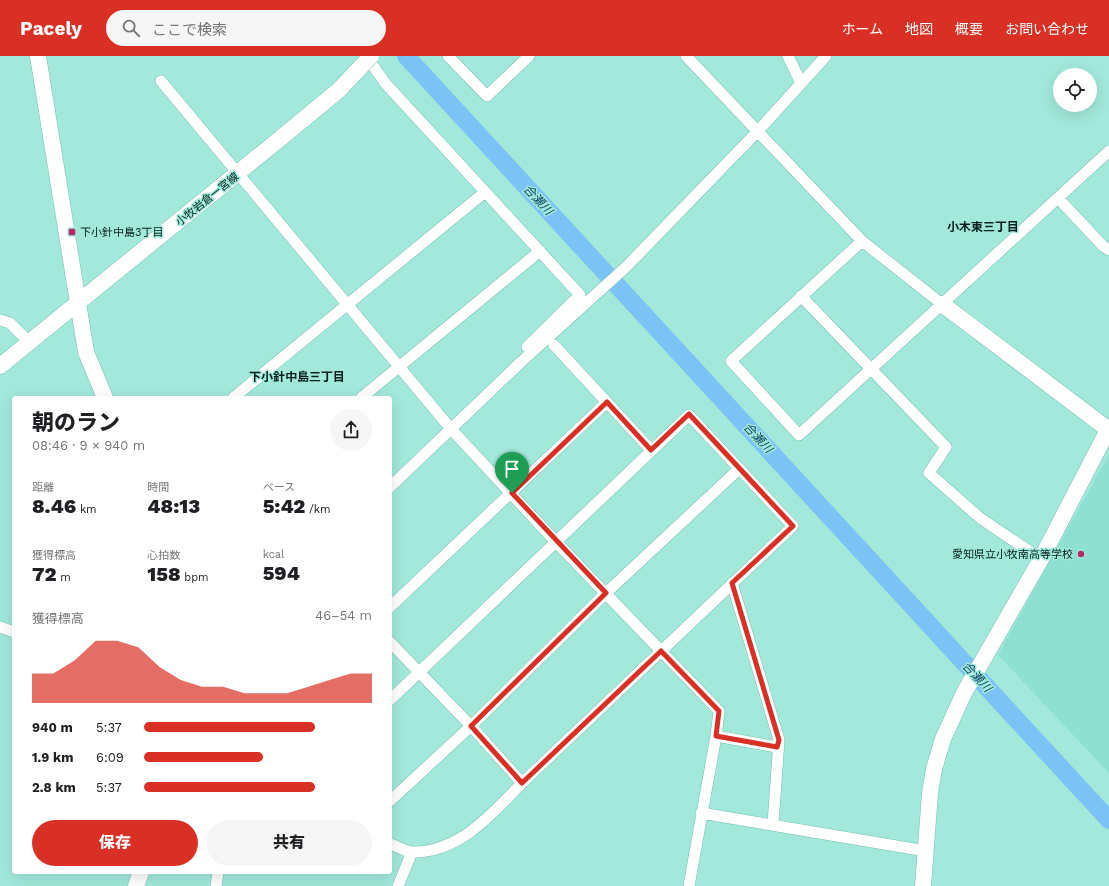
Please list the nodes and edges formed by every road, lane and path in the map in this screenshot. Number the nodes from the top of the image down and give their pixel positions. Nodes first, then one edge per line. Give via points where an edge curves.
1 (38, 56) edge
2 (366, 56) edge
3 (371, 56) edge
4 (448, 56) edge
5 (529, 56) edge
6 (686, 56) edge
7 (788, 56) edge
8 (826, 56) edge
9 (161, 81) dead end
10 (801, 83) junction
11 (757, 132) junction
12 (1109, 151) edge
13 (239, 173) junction
14 (485, 192) junction
15 (1058, 198) junction
16 (862, 241) junction
17 (1109, 250) edge
18 (540, 251) junction
19 (801, 296) junction
20 (78, 304) junction
21 (942, 304) junction
22 (347, 305) junction
23 (0, 320) edge
24 (29, 342) junction
25 (554, 345) dead end
26 (520, 362) junction
27 (0, 366) edge
28 (399, 368) junction
29 (872, 370) junction
30 (103, 396) edge
31 (236, 396) edge
32 (364, 396) edge
33 (607, 402) junction
34 (451, 429) junction
35 (1109, 429) edge
36 (651, 450) junction
37 (739, 469) junction
38 (392, 485) edge
39 (512, 493) junction
40 (556, 542) junction
41 (1041, 559) junction
42 (732, 583) junction
43 (606, 593) junction
44 (392, 605) edge
45 (0, 627) edge
46 (12, 631) edge
47 (392, 644) edge
48 (661, 651) junction
49 (419, 673) junction
50 (392, 698) edge
51 (471, 726) junction
52 (716, 736) junction
53 (777, 747) junction
54 (522, 783) junction
55 (392, 799) edge
56 (702, 813) junction
57 (773, 824) junction
58 (392, 845) edge
59 (926, 851) junction
60 (412, 852) junction
61 (140, 874) edge
62 (218, 874) edge
63 (136, 886) edge
64 (216, 886) edge
65 (398, 886) edge
66 (689, 886) edge
67 (923, 886) edge

1 - 20 street
2 - 14 street via 386,84
3 - 13 street, 小牧岩倉一宮線, bridge via 339,90
4 - 5 street via 487,96
6 - 11 street
7 - 10 street
8 - 10 street
9 - 13 street
10 - 11 street
11 - 16 street
11 - 26 street via 626,267
12 - 15 street
13 - 20 street, 小牧岩倉一宮線
13 - 22 street
14 - 18 street
14 - 22 street
15 - 17 street
15 - 21 street
16 - 19 street
16 - 21 street
18 - 26 street via 580,295 520,354
18 - 28 street
19 - 29 street
19 - 29 street via 731,361 794,429 799,434
20 - 24 street, 小牧岩倉一宮線
20 - 30 street via 86,352
21 - 29 street
21 - 35 street
22 - 28 street
22 - 31 street
23 - 24 street via 10,323
24 - 27 street, 小牧岩倉一宮線
25 - 33 street
26 - 34 street
28 - 32 street
28 - 34 street
29 - 41 street via 946,447 929,473 980,518
33 - 36 street
33 - 39 street
34 - 38 street
34 - 39 street
35 - 41 street
36 - 37 street via 689,414
36 - 40 street
37 - 42 street via 793,526
37 - 43 street
39 - 40 street
39 - 44 street
40 - 43 street
40 - 49 street
41 - 59 street via 964,693 943,739 930,793
42 - 48 street
42 - 53 street via 779,740
43 - 48 street
43 - 51 street
45 - 46 street
47 - 49 street
48 - 52 street via 719,711
48 - 54 street
49 - 50 street
49 - 51 street
51 - 54 street
51 - 55 street
52 - 53 street
52 - 56 street
53 - 57 street
54 - 60 street via 482,825 443,847
56 - 57 street
56 - 66 street
57 - 59 street
58 - 60 street
59 - 67 street
60 - 65 street
61 - 63 street
62 - 64 street

